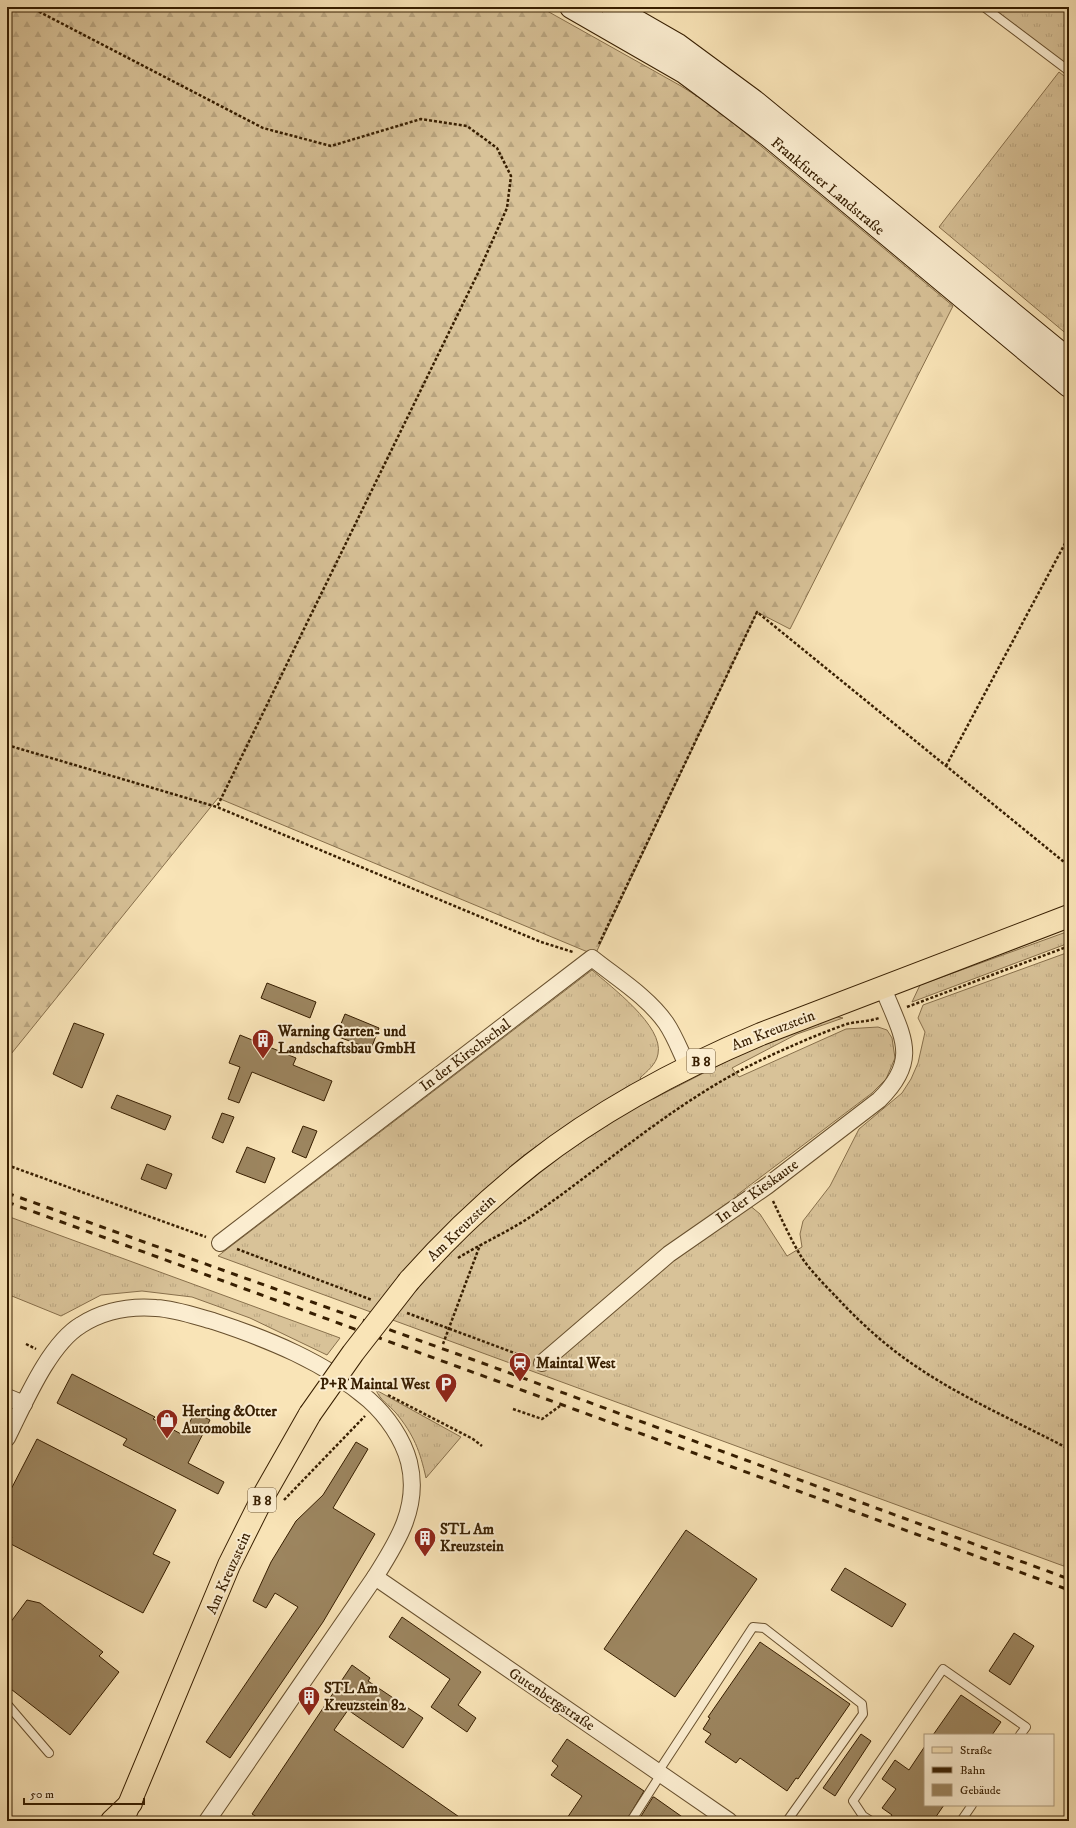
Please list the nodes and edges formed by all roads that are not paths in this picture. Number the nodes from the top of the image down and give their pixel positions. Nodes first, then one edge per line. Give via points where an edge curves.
1 (571, 7) edge
2 (612, 7) edge
3 (984, 7) edge
4 (1069, 71) edge
5 (1069, 360) edge
6 (1069, 386) edge
7 (1069, 916) edge
8 (883, 988) junction
9 (688, 1067) junction
10 (220, 1243) road end
11 (542, 1363) dead end
12 (7, 1397) edge
13 (24, 1404) junction
14 (7, 1438) edge
15 (376, 1577) junction
16 (7, 1704) edge
17 (1021, 1734) edge
18 (49, 1753) dead end
19 (659, 1773) junction
20 (971, 1806) edge
21 (127, 1812) edge
22 (112, 1821) edge
23 (207, 1821) edge
24 (630, 1821) edge
25 (729, 1821) edge
26 (787, 1821) edge
27 (871, 1821) edge
28 (961, 1821) edge

1 - 6 main road, Frankfurter Landstraße via 678,68 715,94
2 - 5 main road, Frankfurter Landstraße via 678,45 754,101
3 - 4 lane
7 - 8 main road, Am Kreuzstein / B 8
8 - 9 main road, Am Kreuzstein / B 8 via 760,1034
8 - 11 street, In der Kieskaute via 904,1040 905,1056 901,1072 890,1089 767,1186 669,1254
9 - 10 street, In der Kirschschal via 659,1015 648,1003 592,958
9 - 21 main road, Am Kreuzstein / B 8, bridge via 594,1121 533,1163 442,1244 352,1353 310,1414 265,1493 229,1565
12 - 13 street
13 - 14 street
13 - 15 street via 56,1348 66,1337 91,1319 120,1310 156,1308 199,1317 283,1347 341,1380 374,1405 406,1451 412,1495 408,1516
15 - 19 street, Gutenbergstraße
15 - 23 street
16 - 18 lane
17 - 27 lane via 1026,1727 943,1669 853,1801 863,1816
19 - 24 lane
19 - 25 street, Gutenbergstraße
19 - 26 lane via 753,1627 764,1628 862,1704 863,1714
20 - 28 lane
21 - 22 main road

